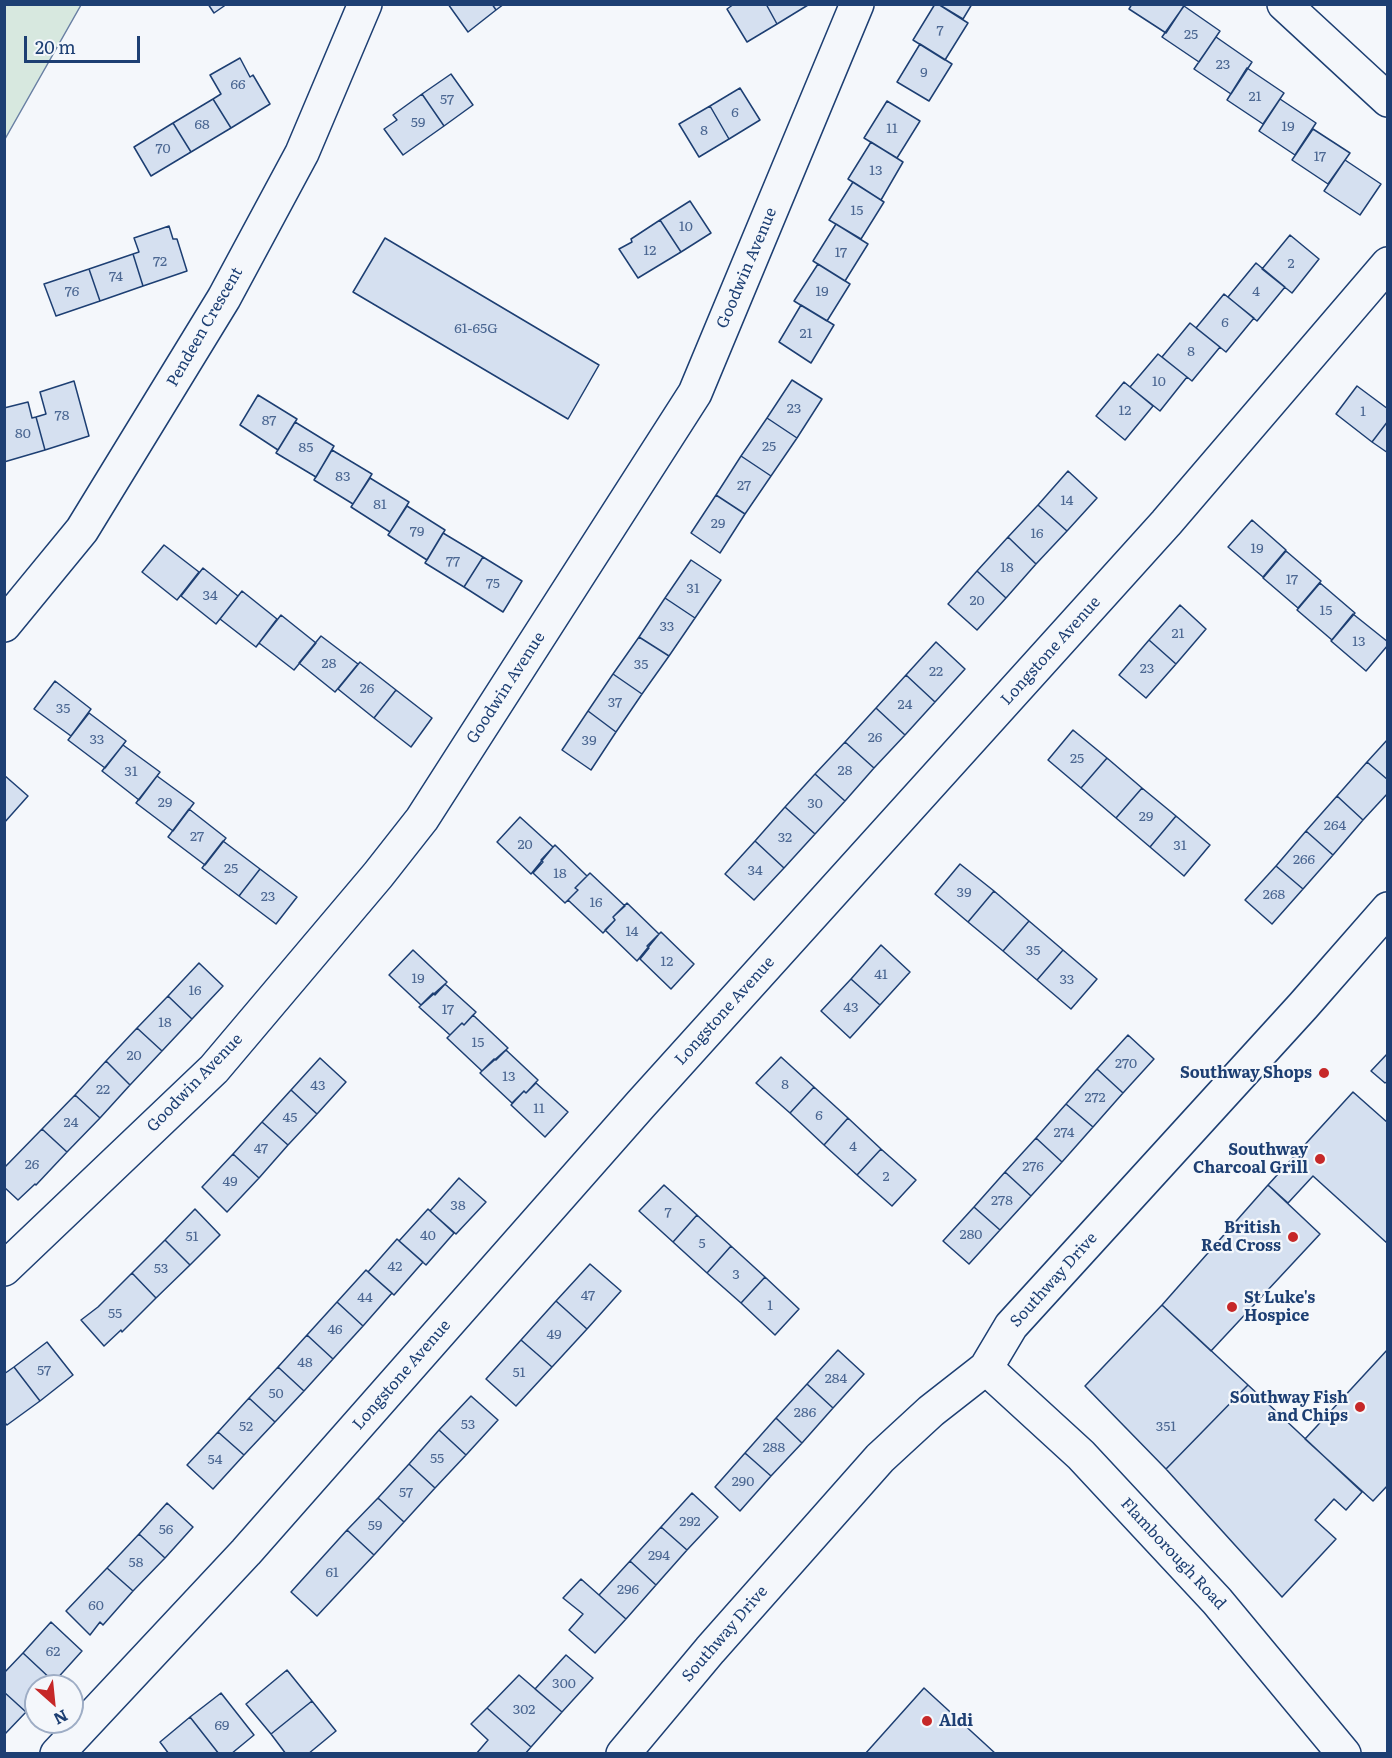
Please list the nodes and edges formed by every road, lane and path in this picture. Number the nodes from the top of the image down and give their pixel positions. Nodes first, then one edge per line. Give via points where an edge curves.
1 (364, 4) edge
2 (857, 4) edge
3 (1284, 4) edge
4 (1388, 100) edge
5 (1388, 264) edge
6 (4, 625) edge
7 (1388, 909) edge
8 (4, 1269) edge
9 (986, 1368) junction
10 (57, 1754) edge
11 (623, 1754) edge
12 (1344, 1754) edge

1 - 6 street, Pendeen Crescent via 302,153 224,298 82,530
2 - 8 street, Goodwin Avenue via 695,393 422,819 214,1069
3 - 4 street
5 - 10 street, Longstone Avenue via 1166,523 641,1104 246,1552
7 - 9 street, Southway Drive via 1011,1326
9 - 11 street, Southway Drive via 880,1458
9 - 12 street, Flamborough Road via 1082,1455 1217,1601

